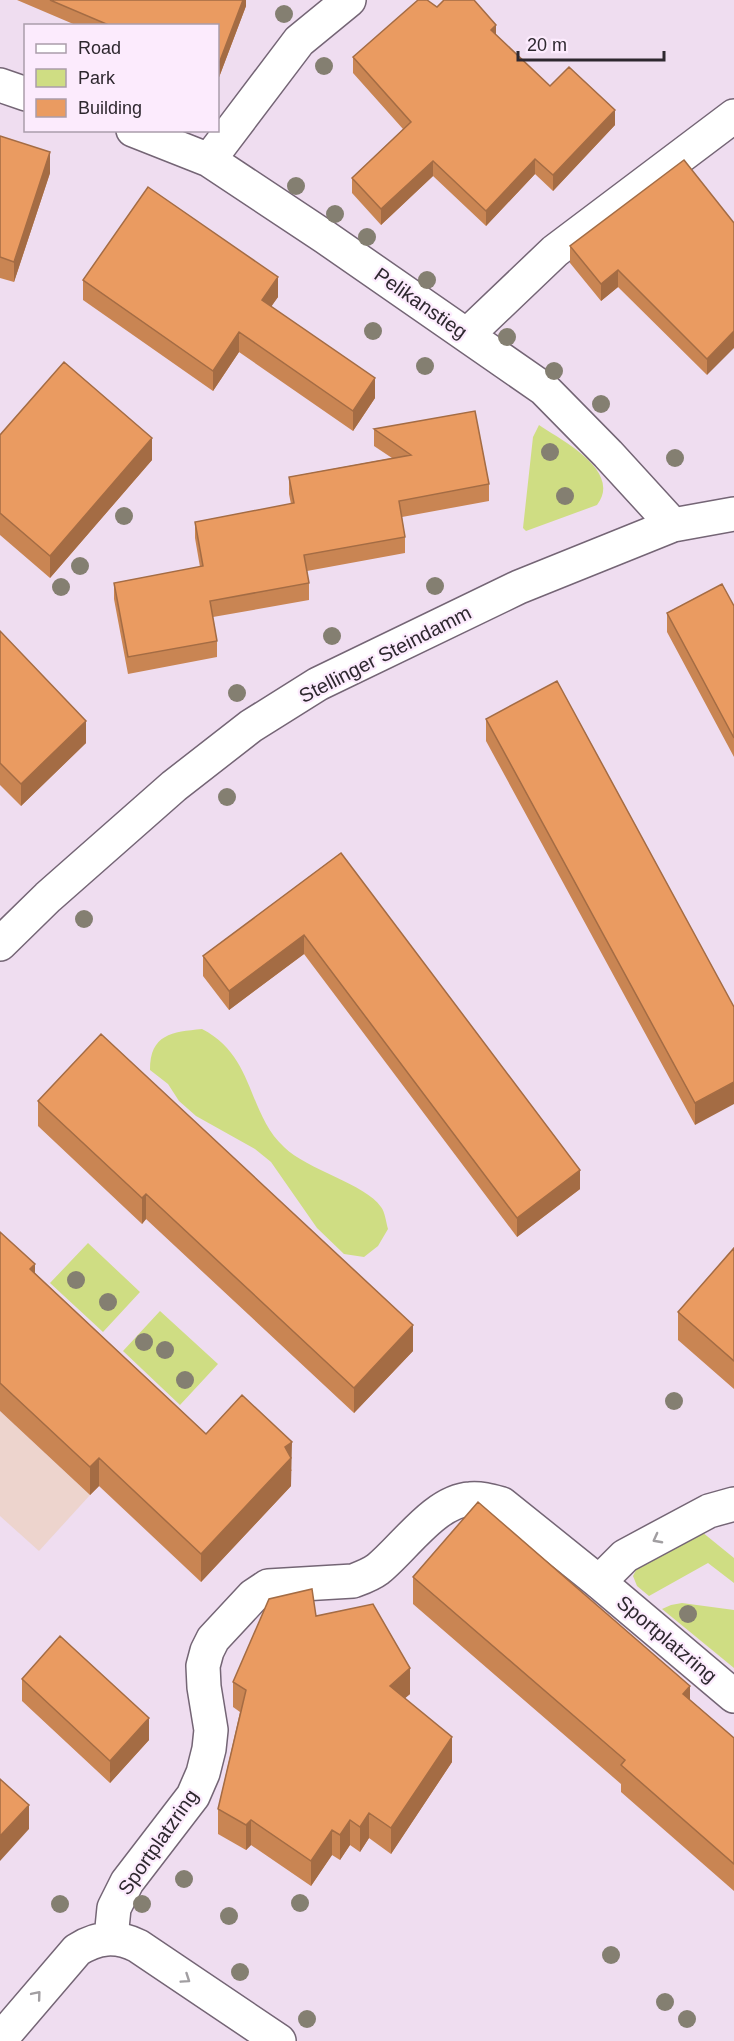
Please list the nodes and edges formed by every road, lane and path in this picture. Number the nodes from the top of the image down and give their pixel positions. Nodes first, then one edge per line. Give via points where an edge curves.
1 (349, 0) edge
2 (0, 85) edge
3 (24, 93) edge
4 (734, 116) edge
5 (137, 132) edge
6 (209, 160) junction
7 (467, 336) junction
8 (734, 514) edge
9 (673, 525) junction
10 (0, 944) edge
11 (734, 1504) edge
12 (599, 1581) junction
13 (734, 1696) edge
14 (111, 1938) junction
15 (0, 2040) edge
16 (279, 2041) edge

1 - 6 street via 299,40
2 - 3 street
4 - 7 street via 555,251
5 - 6 street, Pelikanstieg
6 - 7 street, Pelikanstieg
7 - 9 street, Pelikanstieg via 544,389
8 - 9 street, Stellinger Steindamm
9 - 10 street, Stellinger Steindamm via 519,587 318,684 252,726 174,786
11 -> 12 street, Sportplatzring via 709,1511 625,1556
12 - 13 street, Sportplatzring
12 - 14 street, Sportplatzring via 502,1504 468,1499 450,1504 435,1515 365,1577 268,1586 253,1596 213,1639 207,1651 204,1687 211,1730 203,1773 193,1796 127,1882 114,1908
15 -> 14 street via 77,1950 89,1942
14 -> 16 street via 138,1946

